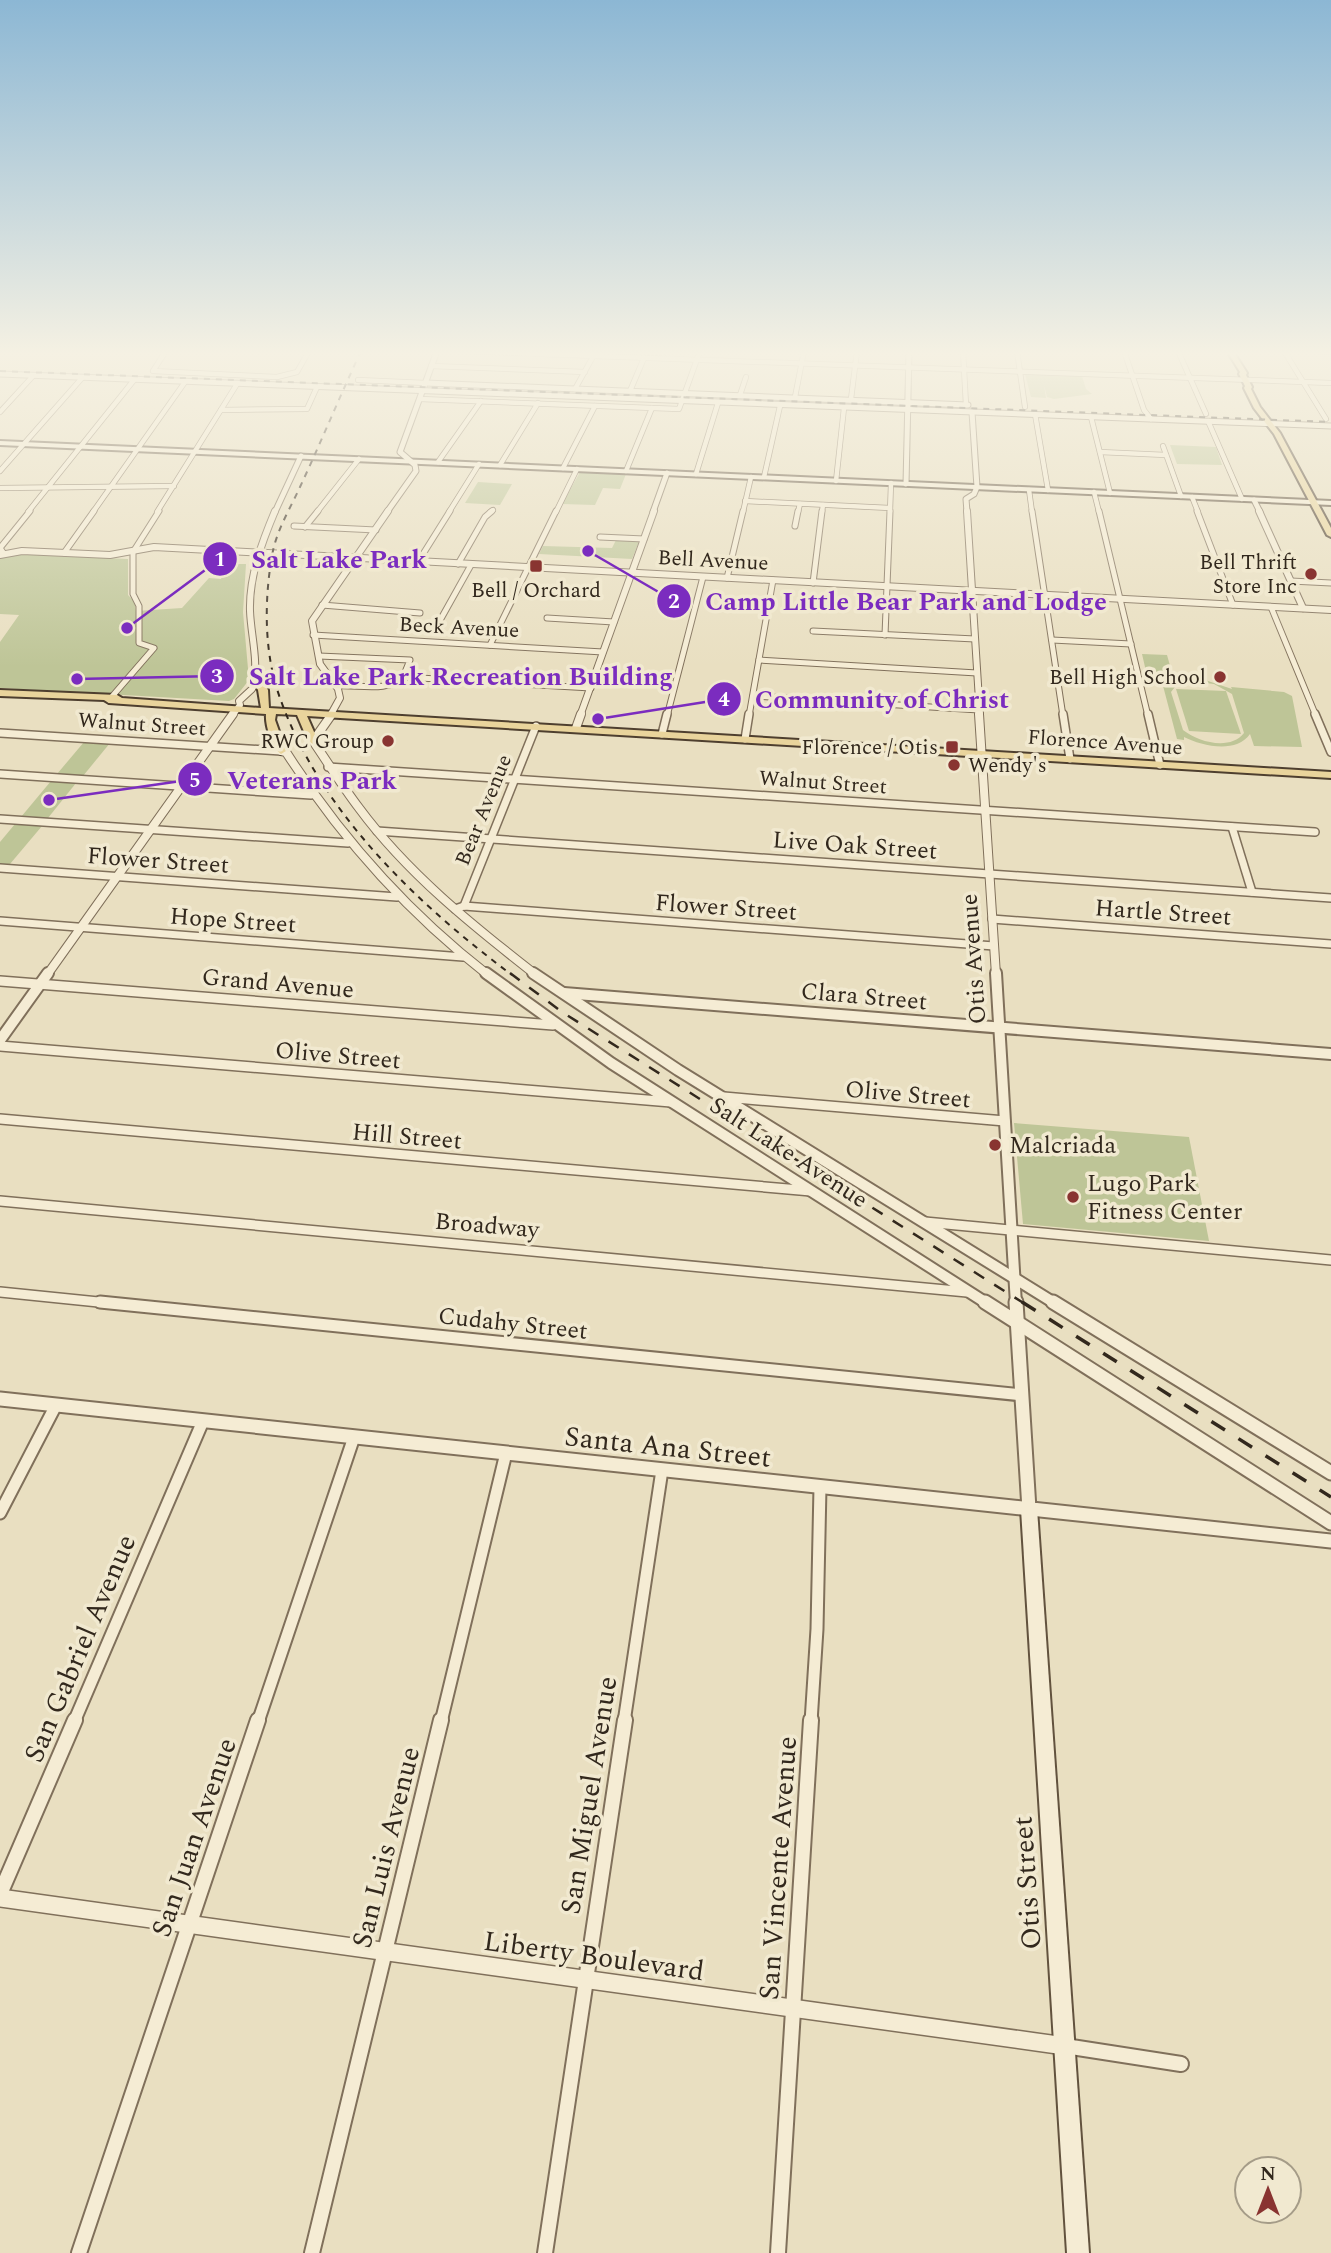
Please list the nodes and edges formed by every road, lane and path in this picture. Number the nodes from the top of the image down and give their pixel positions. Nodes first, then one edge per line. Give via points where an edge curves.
1 (13, 456) edge
2 (72, 456) edge
3 (133, 456) edge
4 (192, 456) edge
5 (302, 456) edge
6 (305, 456) edge
7 (397, 456) edge
8 (404, 456) edge
9 (442, 456) edge
10 (505, 456) edge
11 (569, 456) edge
12 (632, 456) edge
13 (702, 456) edge
14 (769, 456) edge
15 (839, 456) edge
16 (907, 456) edge
17 (975, 456) edge
18 (1042, 456) edge
19 (1101, 456) edge
20 (1166, 456) edge
21 (1223, 456) edge
22 (1283, 456) edge
23 (359, 459) junction
24 (395, 460) junction
25 (409, 461) junction
26 (426, 462) junction
27 (438, 462) junction
28 (500, 465) junction
29 (478, 466) junction
30 (563, 468) junction
31 (577, 469) junction
32 (0, 471) edge
33 (416, 471) junction
34 (626, 471) junction
35 (667, 473) junction
36 (696, 474) junction
37 (751, 477) junction
38 (764, 477) junction
39 (836, 481) junction
40 (891, 483) junction
41 (906, 484) junction
42 (174, 486) junction
43 (964, 486) junction
44 (48, 487) junction
45 (111, 487) junction
46 (977, 487) junction
47 (0, 488) edge
48 (1029, 489) junction
49 (1048, 490) junction
50 (1094, 492) junction
51 (1110, 493) junction
52 (1181, 496) junction
53 (1192, 497) junction
54 (966, 499) junction
55 (1242, 499) junction
56 (1254, 500) junction
57 (745, 501) junction
58 (1309, 502) junction
59 (800, 503) junction
60 (1331, 503) edge
61 (822, 505) junction
62 (890, 508) junction
63 (493, 510) dead end
64 (294, 526) dead end
65 (795, 526) dead end
66 (305, 527) junction
67 (376, 530) junction
68 (1331, 535) edge
69 (600, 537) dead end
70 (644, 539) junction
71 (1329, 545) dead end
72 (135, 549) junction
73 (259, 552) junction
74 (64, 553) junction
75 (2, 554) edge
76 (107, 555) junction
77 (132, 557) junction
78 (355, 559) junction
79 (418, 562) junction
80 (458, 564) junction
81 (471, 565) junction
82 (528, 568) junction
83 (631, 573) junction
84 (703, 577) junction
85 (727, 578) junction
86 (773, 580) junction
87 (1291, 581) junction
88 (813, 583) junction
89 (1331, 583) edge
90 (887, 586) junction
91 (972, 591) junction
92 (1045, 595) junction
93 (1120, 599) junction
94 (322, 605) junction
95 (1233, 605) junction
96 (1271, 607) junction
97 (1303, 608) junction
98 (1331, 610) edge
99 (420, 612) dead end
100 (547, 618) dead end
101 (614, 622) junction
102 (438, 624) dead end
103 (813, 631) dead end
104 (313, 635) junction
105 (885, 635) junction
106 (975, 639) junction
107 (1052, 640) junction
108 (1131, 644) junction
109 (490, 645) junction
110 (603, 652) junction
111 (319, 656) junction
112 (759, 660) junction
113 (977, 673) junction
114 (403, 677) junction
115 (256, 678) junction
116 (336, 686) junction
117 (591, 688) junction
118 (0, 693) edge
119 (753, 696) junction
120 (109, 699) junction
121 (238, 707) junction
122 (268, 709) junction
123 (979, 710) junction
124 (332, 713) junction
125 (301, 714) junction
126 (536, 726) junction
127 (576, 729) junction
128 (0, 733) edge
129 (662, 734) junction
130 (745, 739) junction
131 (313, 741) junction
132 (210, 746) junction
133 (281, 751) junction
134 (1331, 752) edge
135 (981, 754) junction
136 (1070, 759) junction
137 (1160, 765) junction
138 (328, 767) junction
139 (0, 774) edge
140 (1331, 775) edge
141 (514, 779) junction
142 (182, 786) junction
143 (311, 795) junction
144 (985, 810) junction
145 (0, 819) edge
146 (1232, 827) junction
147 (151, 830) junction
148 (377, 831) junction
149 (1315, 832) dead end
150 (490, 839) junction
151 (348, 843) junction
152 (0, 868) edge
153 (989, 874) junction
154 (117, 876) junction
155 (1252, 892) junction
156 (397, 897) junction
157 (1331, 898) edge
158 (459, 908) junction
159 (992, 919) junction
160 (0, 922) edge
161 (80, 928) junction
162 (1331, 944) edge
163 (994, 946) junction
164 (463, 957) junction
165 (0, 981) edge
166 (40, 984) junction
167 (561, 993) junction
168 (553, 1025) junction
169 (999, 1027) junction
170 (0, 1040) edge
171 (0, 1046) edge
172 (1331, 1054) edge
173 (724, 1097) junction
174 (673, 1102) junction
175 (0, 1119) edge
176 (1005, 1121) junction
177 (812, 1191) junction
178 (0, 1200) edge
179 (923, 1222) junction
180 (1012, 1230) junction
181 (1331, 1260) edge
182 (1015, 1277) junction
183 (970, 1292) junction
184 (0, 1293) edge
185 (1018, 1322) junction
186 (1022, 1395) junction
187 (0, 1399) edge
188 (56, 1405) junction
189 (203, 1421) junction
190 (354, 1437) junction
191 (506, 1453) junction
192 (662, 1470) junction
193 (1331, 1473) edge
194 (820, 1487) junction
195 (1030, 1509) junction
196 (0, 1513) edge
197 (1331, 1523) edge
198 (1331, 1542) edge
199 (0, 1896) edge
200 (189, 1925) junction
201 (385, 1952) junction
202 (585, 1980) junction
203 (792, 2009) junction
204 (1065, 2046) junction
205 (1181, 2064) dead end
206 (79, 2253) edge
207 (312, 2253) edge
208 (544, 2253) edge
209 (778, 2253) edge
210 (1078, 2253) edge

1 - 32 street
2 - 44 street
3 - 45 street
4 - 42 street
5 - 73 street
6 - 23 main road
7 - 24 main road
8 - 25 street
9 - 27 street
10 - 28 street
11 - 30 street
12 - 34 street
13 - 36 street
14 - 38 street
15 - 39 street
16 - 41 street
17 - 46 street
18 - 49 street
19 - 51 street
20 - 52 street
21 - 55 street
22 - 58 main road
23 - 24 main road
23 - 66 street
24 - 25 main road
25 - 26 main road
25 - 33 street
26 - 27 main road
26 - 33 main road
27 - 29 main road
28 - 29 main road
28 - 30 main road
29 - 79 street
30 - 31 main road
31 - 34 main road
31 - 82 street
33 - 67 street
34 - 35 main road
35 - 36 main road
35 - 70 street
36 - 37 main road
37 - 38 main road
37 - 57 street
38 - 39 main road
39 - 40 main road
40 - 41 main road
40 - 62 street
41 - 43 main road
42 - 45 street
42 - 72 street
43 - 46 main road
43 - 54 main road
44 - 45 street
44 - 47 street
44 - 75 street via 0,548
45 - 74 street
46 - 48 main road
46 - 54 street
48 - 49 main road
48 - 92 street
49 - 50 main road
50 - 51 main road
50 - 93 street
51 - 52 main road
52 - 53 main road
53 - 55 main road
53 - 95 street
54 - 91 street, Otis Avenue
55 - 56 main road
56 - 58 main road
56 - 87 street
57 - 59 street
57 - 85 street
58 - 60 main road
58 - 68 main road
58 - 71 main road
59 - 61 street
59 - 65 street
61 - 62 street
61 - 88 street
62 - 90 street
63 - 80 street
64 - 66 street
66 - 67 street
67 - 78 street
69 - 70 street
70 - 83 street
72 - 73 street, Bell Avenue
72 - 76 street, Bell Avenue
72 - 77 street
73 - 78 street, Bell Avenue
73 - 115 street via 250,608
74 - 75 street
74 - 76 street
76 - 77 street
77 - 120 street via 139,643 154,648
78 - 79 street, Bell Avenue
78 - 94 street
79 - 80 street, Bell Avenue
80 - 81 street, Bell Avenue
81 - 82 street, Bell Avenue
81 - 102 street
82 - 83 street, Bell Avenue
82 - 109 street
83 - 84 street, Bell Avenue
83 - 101 street
84 - 85 street, Bell Avenue
84 - 129 street
85 - 86 street, Bell Avenue
86 - 88 street, Bell Avenue
86 - 112 street
87 - 89 street
87 - 97 street
88 - 90 street, Bell Avenue
90 - 91 street, Bell Avenue
90 - 105 street
91 - 92 street, Bell Avenue
91 - 106 street, Otis Avenue
92 - 93 street, Bell Avenue
92 - 107 street
93 - 95 street, Bell Avenue
93 - 108 street
94 - 99 street
94 - 104 street via 312,621
95 - 96 street, Bell Avenue
96 - 97 street, Bell Avenue
96 - 134 street
97 - 98 street, Bell Avenue
100 - 101 street
101 - 110 street
103 - 105 street
104 - 109 street, Beck Avenue
104 - 111 street
105 - 106 street
106 - 113 street, Otis Avenue
107 - 108 street
107 - 136 street
108 - 137 street
109 - 110 street, Beck Avenue
110 - 117 street
111 - 114 street via 410,660
111 - 116 street
112 - 113 street
112 - 119 street
113 - 123 street, Otis Avenue
114 - 116 street via 391,685
114 - 117 street
115 - 121 street via 254,692
115 - 122 main road
116 - 124 street via 340,698
117 - 127 street
118 - 120 main road
119 - 123 street
119 - 130 street
120 - 121 main road
121 - 122 main road
121 - 132 street
122 - 124 main road
122 - 125 main road
122 - 133 main road
123 - 135 street, Otis Avenue
124 - 125 main road
124 - 126 main road, Florence Avenue
124 - 131 street
125 - 131 main road
126 - 127 main road, Florence Avenue
126 - 141 street, Bear Avenue
127 - 129 main road, Florence Avenue
128 - 132 street, Walnut Street
129 - 130 main road, Florence Avenue
130 - 135 main road, Florence Avenue
131 - 138 street, Salt Lake Avenue
132 - 133 street, Walnut Street
132 - 142 street
133 - 143 street, Salt Lake Avenue via 286,752
135 - 136 main road, Florence Avenue
135 - 144 street, Otis Avenue
136 - 137 main road, Florence Avenue
137 - 140 main road, Florence Avenue
138 - 141 street, Walnut Street
138 - 148 street, Salt Lake Avenue
139 - 142 street
141 - 144 street, Walnut Street
141 - 150 street, Bear Avenue
142 - 143 street
142 - 147 street
143 - 151 street, Salt Lake Avenue
144 - 146 street, Walnut Street
144 - 153 street, Otis Avenue
145 - 147 street
146 - 149 street, Walnut Street
146 - 155 street
147 - 151 street
147 - 154 street
148 - 150 street, Live Oak Street
148 - 158 street, Salt Lake Avenue
150 - 153 street, Live Oak Street
150 - 158 street, Bear Avenue
151 - 156 street, Salt Lake Avenue
152 - 154 street, Flower Street
153 - 155 street, Live Oak Street
153 - 159 street, Otis Avenue
154 - 156 street, Flower Street
154 - 161 street
155 - 157 street, Live Oak Street
156 - 164 street, Salt Lake Avenue
158 - 163 street, Flower Street
158 - 167 street, Salt Lake Avenue via 510,956
159 - 162 street, Hartle Street
159 - 163 street, Otis Avenue
160 - 161 street, Hope Street
161 - 164 street, Hope Street
161 - 166 street
163 - 169 street, Otis Avenue
164 - 168 street, Salt Lake Avenue
165 - 166 street, Grand Avenue
166 - 168 street, Grand Avenue
166 - 170 street
167 - 169 street, Clara Street
167 - 173 street, Salt Lake Avenue
168 - 174 street, Salt Lake Avenue
169 - 172 street, Clara Street
169 - 176 street, Otis Avenue
171 - 174 street, Olive Street
173 - 176 street, Olive Street
173 - 179 street, Salt Lake Avenue
174 - 177 street, Salt Lake Avenue
175 - 177 street, Hill Street
176 - 180 street, Otis Avenue
177 - 183 street, Salt Lake Avenue
178 - 183 street, Broadway
179 - 180 street
179 - 182 street, Salt Lake Avenue
180 - 181 street
180 - 182 street, Otis Avenue
182 - 185 street, Otis Avenue
182 - 193 street, Salt Lake Avenue
183 - 185 street, Salt Lake Avenue
184 - 186 street, Cudahy Street
185 - 186 street, Otis Avenue
185 - 197 street, Salt Lake Avenue
186 - 195 street, Otis Avenue
187 - 188 street, Santa Ana Street
188 - 189 street, Santa Ana Street
188 - 196 street
189 - 190 street, Santa Ana Street
189 - 199 street, San Gabriel Avenue
190 - 191 street, Santa Ana Street
190 - 200 street, San Juan Avenue
191 - 192 street, Santa Ana Street
191 - 201 street, San Luis Avenue
192 - 194 street, Santa Ana Street
192 - 202 street, San Miguel Avenue
194 - 195 street, Santa Ana Street
194 - 203 street, San Vincente Avenue via 817,1629
195 - 198 street, Santa Ana Street
195 - 204 main road, Otis Street
199 - 200 street, Liberty Boulevard
200 - 201 street, Liberty Boulevard
200 - 206 street, San Juan Avenue
201 - 202 street, Liberty Boulevard
201 - 207 street, San Luis Avenue
202 - 203 street, Liberty Boulevard
202 - 208 street, San Miguel Avenue
203 - 204 street, Liberty Boulevard
203 - 209 street, San Vincente Avenue
204 - 205 street, Liberty Boulevard
204 - 210 main road, Otis Street

